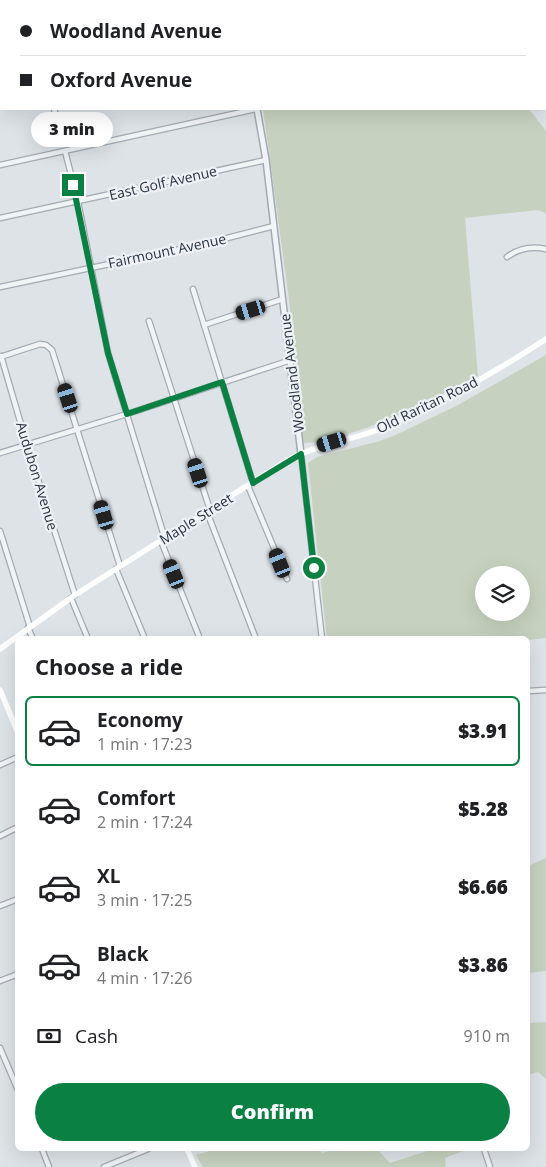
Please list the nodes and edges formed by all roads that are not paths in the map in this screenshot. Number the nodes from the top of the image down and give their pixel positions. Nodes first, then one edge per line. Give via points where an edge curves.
1 (54, 110) edge
2 (251, 110) edge
3 (256, 110) edge
4 (56, 116) dead end
5 (65, 151) junction
6 (266, 160) junction
7 (0, 165) edge
8 (78, 202) junction
9 (0, 218) edge
10 (274, 226) junction
11 (546, 249) edge
12 (507, 257) dead end
13 (90, 268) junction
14 (0, 287) edge
15 (193, 289) dead end
16 (283, 299) junction
17 (149, 321) dead end
18 (204, 325) junction
19 (546, 339) edge
20 (1, 356) edge
21 (291, 360) junction
22 (222, 382) junction
23 (174, 399) junction
24 (127, 414) junction
25 (78, 429) junction
26 (27, 445) junction
27 (0, 453) edge
28 (301, 454) junction
29 (251, 484) junction
30 (209, 511) junction
31 (0, 532) edge
32 (163, 540) junction
33 (118, 568) junction
34 (287, 579) dead end
35 (73, 597) junction
36 (29, 628) junction
37 (18, 636) edge
38 (32, 636) edge
39 (87, 636) edge
40 (144, 636) edge
41 (199, 636) edge
42 (255, 636) edge
43 (322, 636) edge
44 (15, 638) edge
45 (0, 649) edge
46 (0, 690) edge
47 (546, 690) edge
48 (530, 691) edge
49 (15, 726) edge
50 (15, 758) edge
51 (0, 765) edge
52 (15, 828) edge
53 (0, 836) edge
54 (15, 900) edge
55 (0, 906) edge
56 (15, 975) edge
57 (0, 981) edge
58 (0, 1048) edge
59 (15, 1084) edge
60 (43, 1151) edge
61 (143, 1151) edge
62 (188, 1151) edge
63 (485, 1151) edge
64 (49, 1167) edge
65 (104, 1167) edge
66 (195, 1167) edge
67 (490, 1167) edge

1 - 4 street
2 - 5 street
3 - 6 street, Woodland Avenue
5 - 7 street
5 - 8 street
6 - 8 street, East Golf Avenue
6 - 10 street, Woodland Avenue
8 - 9 street, East Golf Avenue
8 - 13 street
10 - 13 street, Fairmount Avenue
10 - 16 street, Woodland Avenue
11 - 12 street via 525,248
13 - 14 street, Fairmount Avenue
13 - 24 street via 108,353
15 - 18 street
16 - 18 street
16 - 21 street, Woodland Avenue
17 - 23 street
18 - 22 street
19 - 28 main road, Old Raritan Road via 473,384 390,425
20 - 25 street via 40,344 48,346
20 - 26 street, Audubon Avenue
21 - 22 street
21 - 28 street, Woodland Avenue
22 - 23 street
22 - 29 street
23 - 24 street
23 - 30 street
24 - 25 street
24 - 32 street
25 - 26 street
25 - 33 street
26 - 27 street
26 - 35 street, Audubon Avenue
28 - 29 main road, Maple Street
28 - 43 street, Woodland Avenue
29 - 30 main road, Maple Street
29 - 34 street
30 - 32 main road, Maple Street
30 - 42 street
31 - 36 street
32 - 33 main road, Maple Street
32 - 41 street
33 - 35 main road, Maple Street
33 - 40 street
35 - 36 main road, Maple Street
35 - 39 street, Audubon Avenue
36 - 37 main road, Maple Street
36 - 38 street
44 - 45 main road, Maple Street
46 - 49 main road
47 - 48 street
50 - 51 street
52 - 53 street
54 - 55 street
56 - 57 street
58 - 59 street
60 - 64 street
61 - 65 street
62 - 66 main road
63 - 67 street

